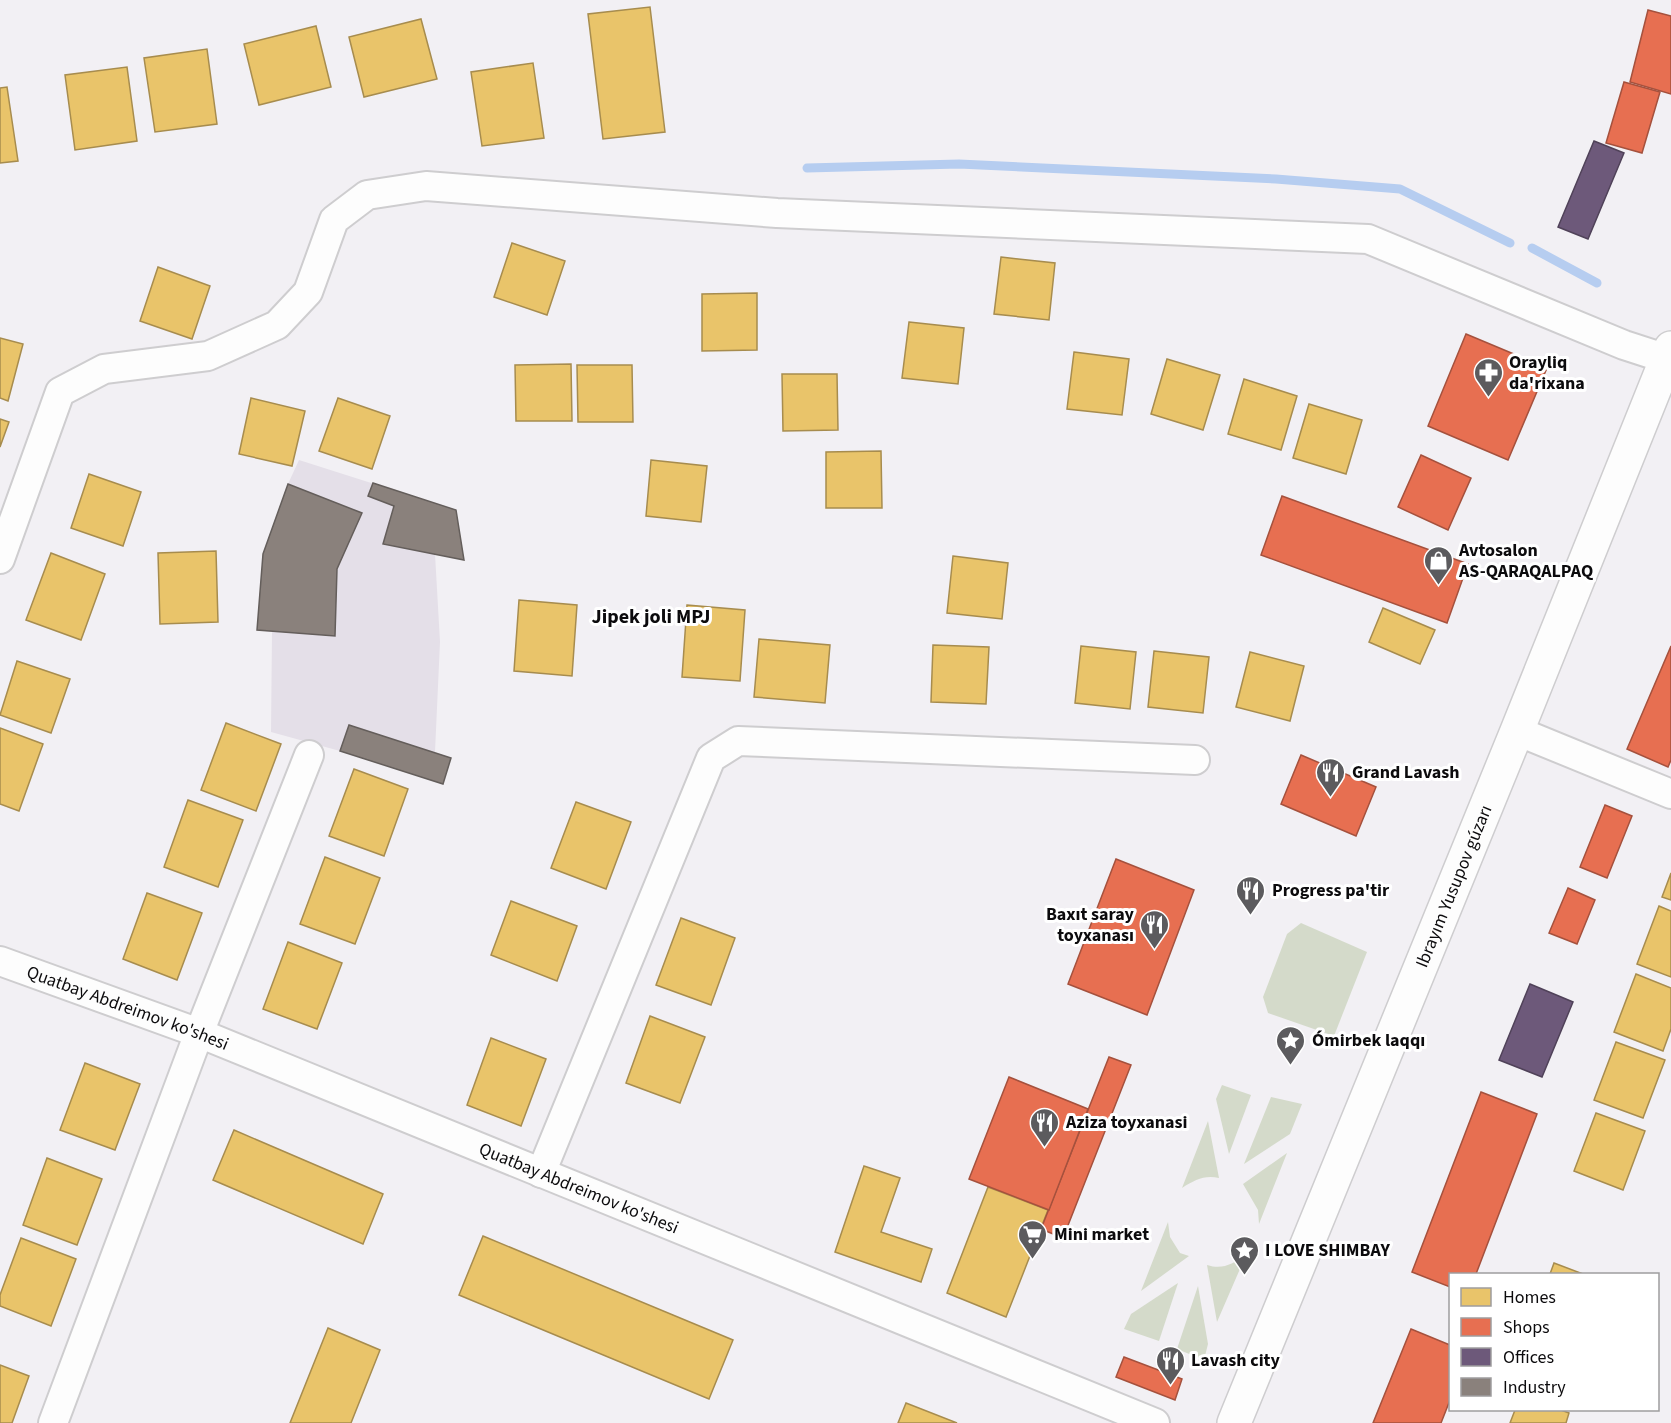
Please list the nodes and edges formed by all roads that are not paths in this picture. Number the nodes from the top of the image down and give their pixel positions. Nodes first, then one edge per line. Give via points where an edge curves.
1 (1669, 354) edge
2 (0, 559) edge
3 (1517, 731) junction
4 (309, 755) dead end
5 (1195, 760) dead end
6 (1671, 794) edge
7 (0, 961) edge
8 (199, 1033) junction
9 (541, 1173) junction
10 (53, 1423) edge
11 (1155, 1423) edge
12 (1234, 1423) edge

1 - 2 street via 1624,345 1368,239 777,213 426,186 367,195 334,220 308,292 278,325 208,356 104,369 60,392
1 - 3 main road, Ibrayım Yusupov gúzarı
3 - 6 street
3 - 12 main road, Ibrayım Yusupov gúzarı
4 - 8 street
5 - 9 street via 738,741 711,758
7 - 8 street, Quatbay Abdreimov ko'shesi
8 - 9 street, Quatbay Abdreimov ko'shesi
8 - 10 street
9 - 11 street, Quatbay Abdreimov ko'shesi

